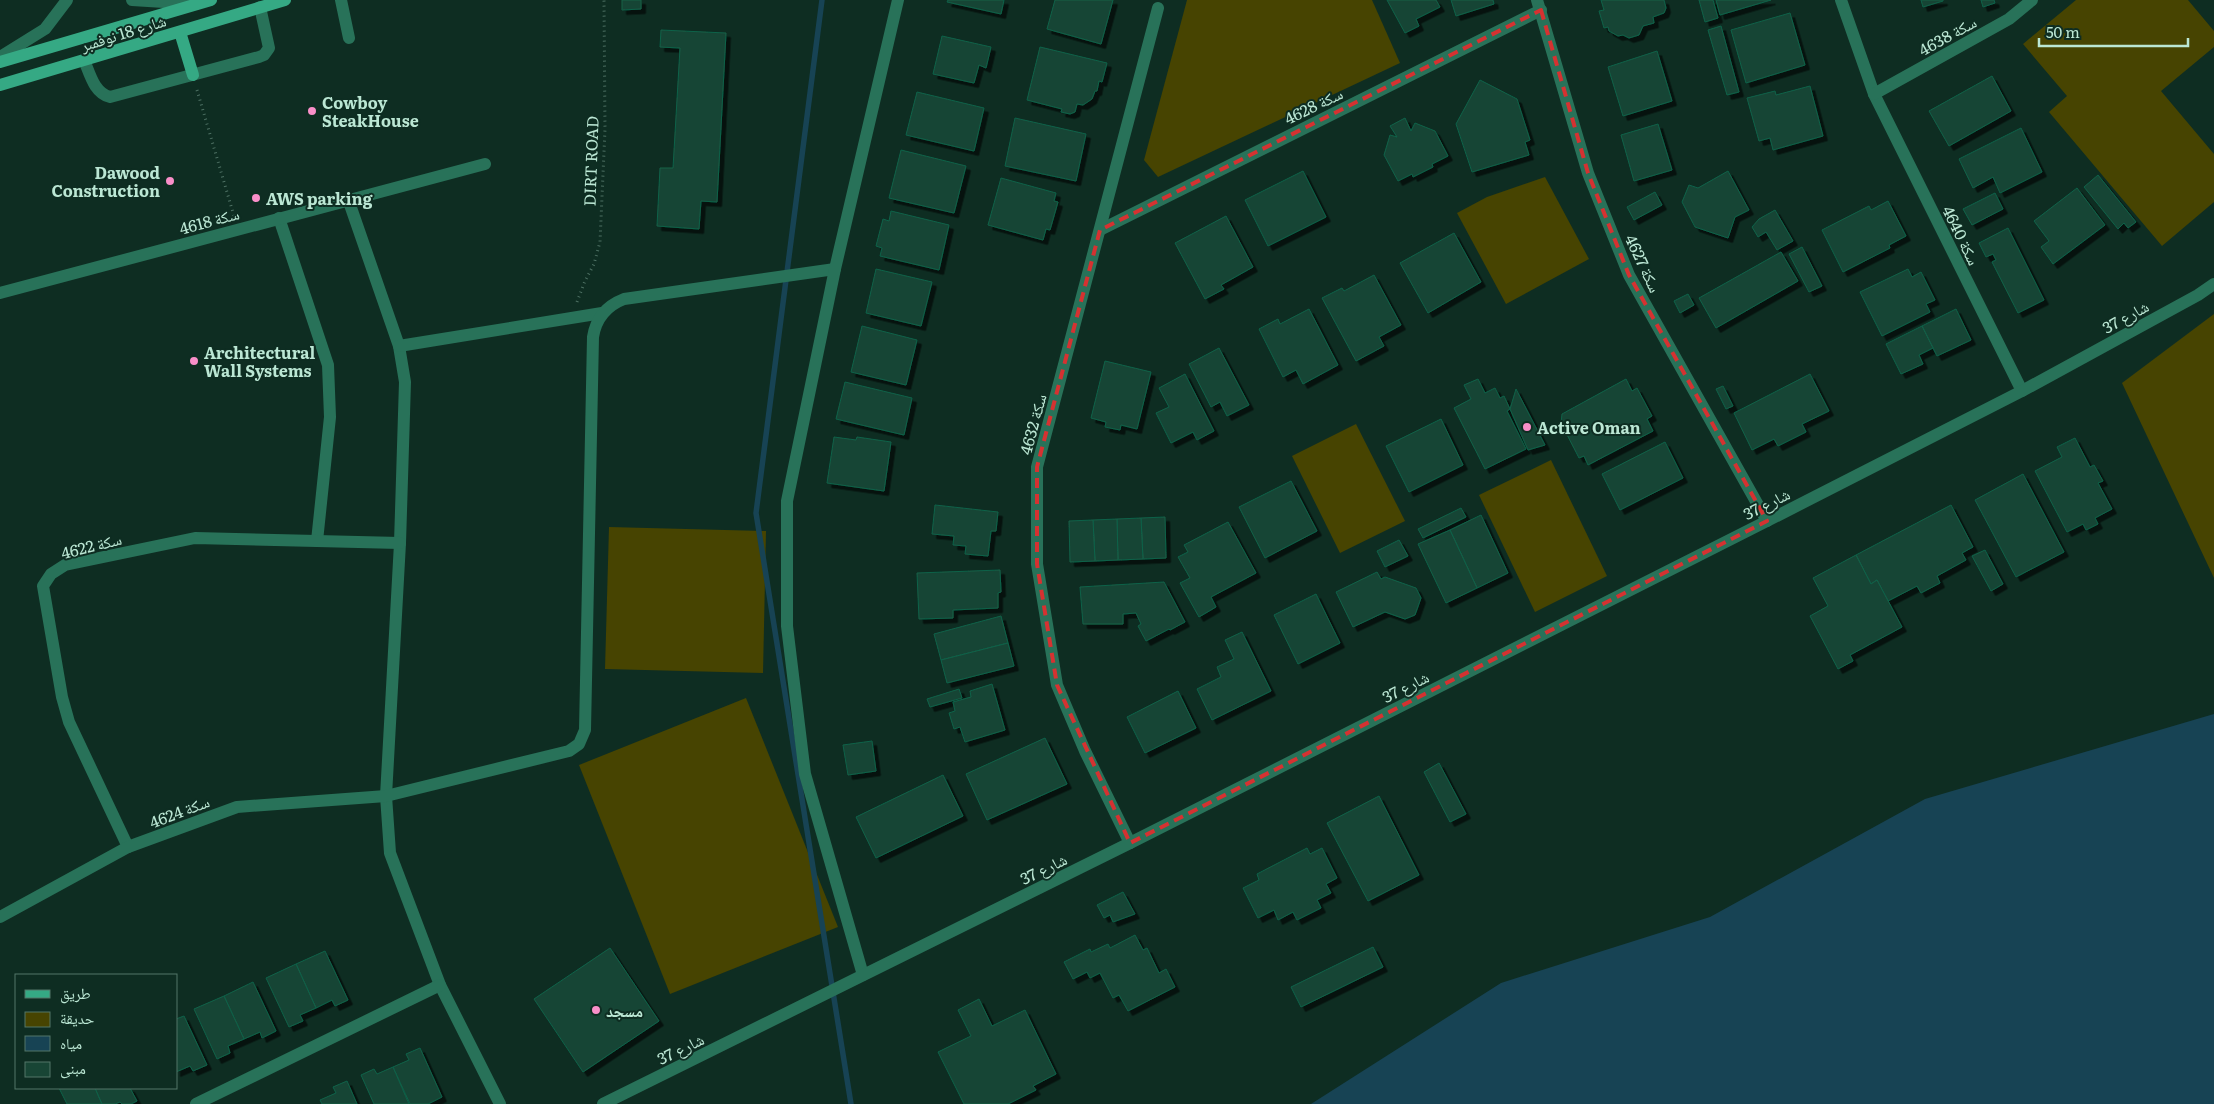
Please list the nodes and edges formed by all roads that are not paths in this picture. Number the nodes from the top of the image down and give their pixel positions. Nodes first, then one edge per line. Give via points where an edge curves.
1 (67, 0) edge
2 (132, 0) edge
3 (285, 0) edge
4 (341, 0) edge
5 (898, 0) edge
6 (1841, 0) edge
7 (2032, 0) edge
8 (205, 2) edge
9 (1539, 5) edge
10 (260, 7) junction
11 (1158, 8) dead end
12 (180, 32) junction
13 (349, 38) dead end
14 (0, 57) edge
15 (84, 60) junction
16 (0, 62) edge
17 (193, 75) junction
18 (0, 85) edge
19 (1874, 94) junction
20 (485, 164) dead end
21 (348, 200) junction
22 (279, 218) junction
23 (1100, 230) junction
24 (835, 269) junction
25 (2214, 284) edge
26 (0, 293) edge
27 (602, 313) junction
28 (399, 346) junction
29 (2022, 391) junction
30 (1767, 521) junction
31 (317, 541) junction
32 (400, 543) junction
33 (386, 796) junction
34 (1130, 843) junction
35 (128, 847) junction
36 (0, 917) edge
37 (863, 975) junction
38 (440, 985) junction
39 (196, 1104) edge
40 (500, 1104) edge
41 (603, 1104) edge

1 - 14 street via 45,29
2 - 8 street
3 - 10 main road, شارع 18 نوفمبر
4 - 13 street
5 - 24 street
6 - 19 street, سكة 4640
7 - 19 street, سكة 4638 via 2009,20
8 - 16 main road, شارع 18 نوفمبر
9 - 23 street, سكة 4628
9 - 30 street, سكة 4627 via 1588,173 1629,275
10 - 12 main road, شارع 18 نوفمبر
10 - 17 street via 269,43 267,52
11 - 23 street, سكة 4632
12 - 15 main road, شارع 18 نوفمبر
12 - 17 main road
15 - 17 street via 96,88 110,97
15 - 18 main road, شارع 18 نوفمبر
19 - 29 street, سكة 4640
20 - 21 street, سكة 4618
21 - 22 street, سكة 4618
21 - 28 street
22 - 26 street, سكة 4618
22 - 31 street via 328,365 330,417
23 - 34 street, سكة 4632 via 1037,467 1037,564 1057,684 1085,751
24 - 27 street via 624,299
24 - 37 street via 787,501 787,626 805,774
25 - 29 street, شارع 37
27 - 28 street
27 - 33 street, سكة 4624 via 592,337 585,730 579,744 569,750
28 - 32 street via 404,382
29 - 30 street, شارع 37
30 - 34 street, شارع 37
31 - 32 street, سكة 4622
31 - 35 street, سكة 4622 via 195,538 65,565 51,574 43,586 69,722
32 - 33 street
33 - 35 street, سكة 4624 via 237,807
33 - 38 street via 390,853
34 - 37 street, شارع 37
35 - 36 street, سكة 4624
37 - 41 street, شارع 37
38 - 39 street
38 - 40 street

